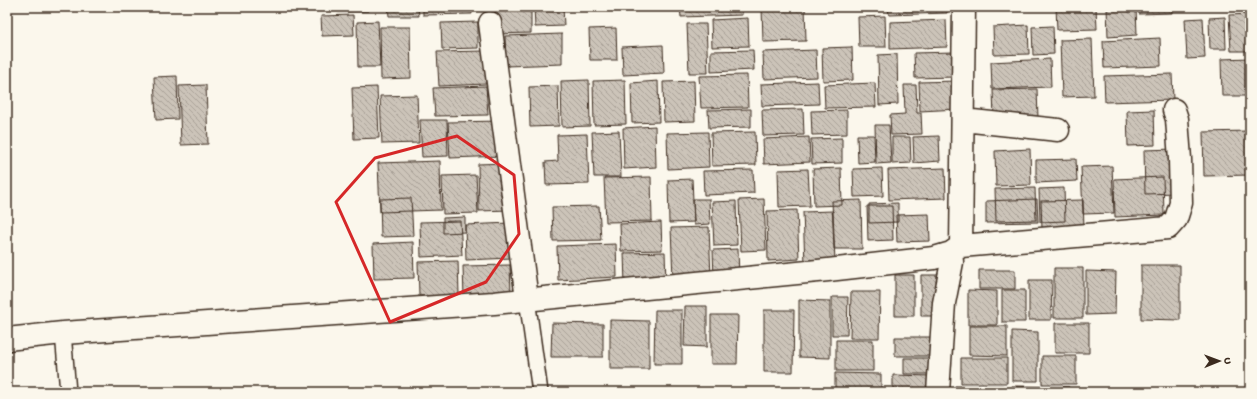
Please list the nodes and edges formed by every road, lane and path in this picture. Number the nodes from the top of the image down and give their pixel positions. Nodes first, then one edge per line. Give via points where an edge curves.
1 (964, 7) edge
2 (490, 23) dead end
3 (1174, 110) dead end
4 (963, 120) junction
5 (1058, 130) dead end
6 (956, 249) junction
7 (527, 299) junction
8 (63, 333) junction
9 (7, 338) edge
10 (68, 392) edge
11 (540, 392) edge
12 (938, 392) edge

1 - 4 street
2 - 7 street
3 - 6 street via 1177,119 1181,202 1176,219 1168,228
4 - 5 street
4 - 6 street
6 - 7 street via 934,258 836,270
6 - 12 street via 944,303
7 - 8 street
7 - 11 lane
8 - 9 street
8 - 10 lane

